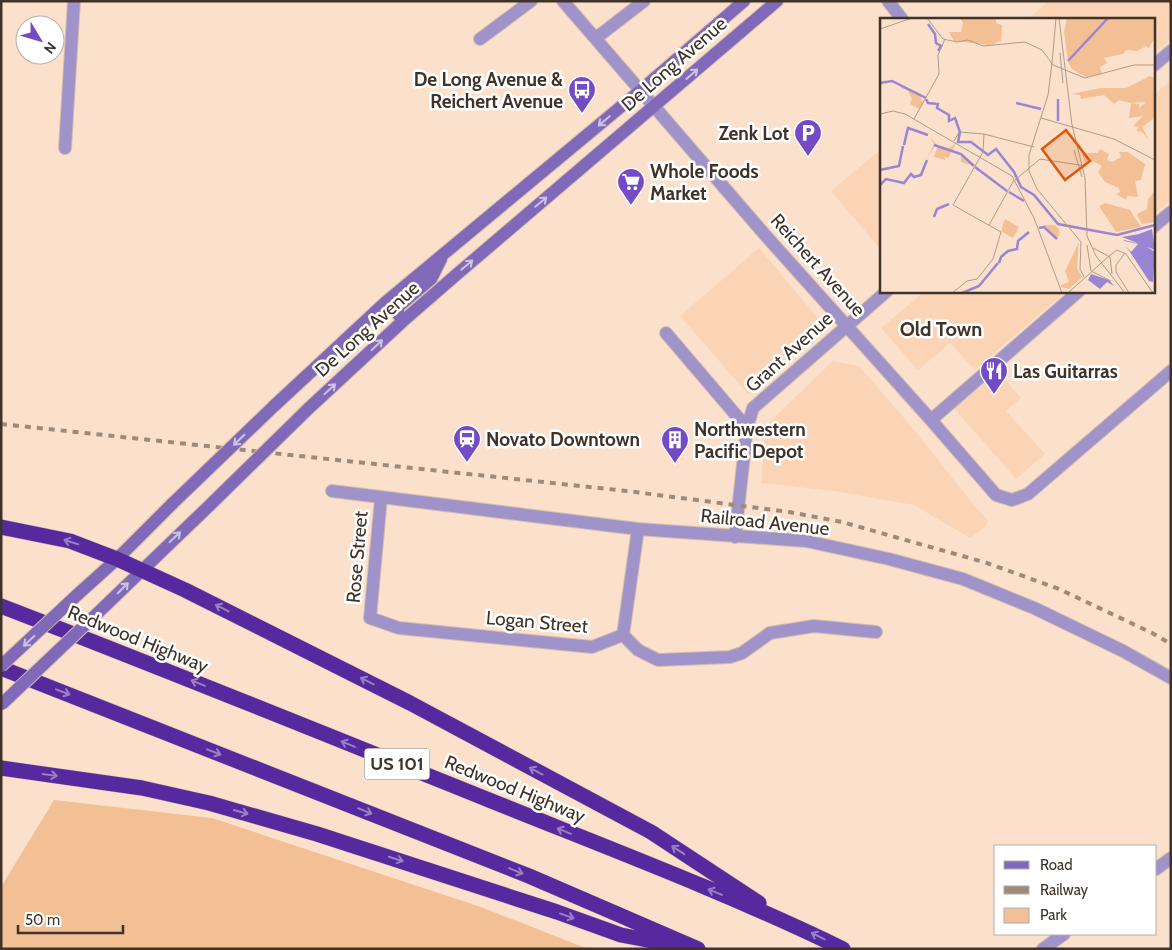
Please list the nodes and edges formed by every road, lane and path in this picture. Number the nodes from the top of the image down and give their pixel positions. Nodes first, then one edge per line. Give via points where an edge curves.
1 (74, 1) edge
2 (531, 1) edge
3 (564, 1) edge
4 (644, 1) edge
5 (744, 1) edge
6 (776, 1) edge
7 (888, 1) edge
8 (901, 18) edge
9 (596, 38) junction
10 (480, 39) dead end
11 (1171, 51) edge
12 (1154, 65) edge
13 (641, 90) junction
14 (655, 106) junction
15 (65, 148) dead end
16 (1171, 212) edge
17 (1154, 226) edge
18 (445, 252) junction
19 (887, 292) edge
20 (1078, 292) edge
21 (403, 321) junction
22 (847, 326) junction
23 (666, 333) dead end
24 (1171, 371) edge
25 (931, 420) junction
26 (747, 428) junction
27 (332, 491) dead end
28 (381, 498) junction
29 (1, 527) edge
30 (638, 529) junction
31 (735, 537) junction
32 (117, 559) junction
33 (141, 570) junction
34 (1, 606) edge
35 (370, 618) joint
36 (876, 632) dead end
37 (623, 635) junction
38 (1, 667) edge
39 (1171, 678) edge
40 (2, 705) edge
41 (1, 768) edge
42 (1171, 858) edge
43 (1157, 868) edge
44 (792, 924) junction
45 (1063, 935) edge
46 (693, 949) edge
47 (698, 949) edge
48 (843, 949) edge
49 (1043, 949) edge

1 - 15 street
2 - 10 street
3 - 9 street, Reichert Avenue
4 - 9 street
5 - 13 main road, De Long Avenue
14 -> 6 main road, De Long Avenue
7 - 8 street
9 - 13 street, Reichert Avenue
11 - 12 street
13 - 14 street, Reichert Avenue
13 -> 18 main road, De Long Avenue
21 -> 14 main road, De Long Avenue
14 - 22 street, Reichert Avenue
16 - 17 street
18 - 21 main road via 431,279 398,307
18 -> 32 main road, De Long Avenue, bridge via 274,406
19 - 22 street, Grant Avenue
20 - 25 street
33 -> 21 main road, De Long Avenue, bridge
22 - 25 street, Reichert Avenue
22 - 26 street, Grant Avenue via 753,408
23 - 26 street
24 - 25 street, Reichert Avenue via 1028,494 1012,500 1000,498 992,492
26 - 31 street
27 - 28 street, Railroad Avenue
28 - 30 street, Railroad Avenue
28 - 35 street, Rose Street
32 -> 29 highway via 70,541
30 - 31 street, Railroad Avenue
30 - 37 street
31 - 39 street, Railroad Avenue via 806,541 963,579 1034,608
32 - 33 highway
32 -> 38 main road, De Long Avenue, bridge
40 -> 33 main road, De Long Avenue, bridge
44 -> 33 highway via 651,832 410,703
44 -> 34 highway, Redwood Highway / US 101
35 - 37 street, Logan Street via 399,628 592,647
36 - 37 street via 814,626 770,633 742,653 730,657 658,660 638,650
38 -> 47 highway via 529,876
41 -> 46 highway via 142,788 209,803 326,836 621,935
42 - 43 street
48 -> 44 highway, Redwood Highway / US 101
45 - 49 street

